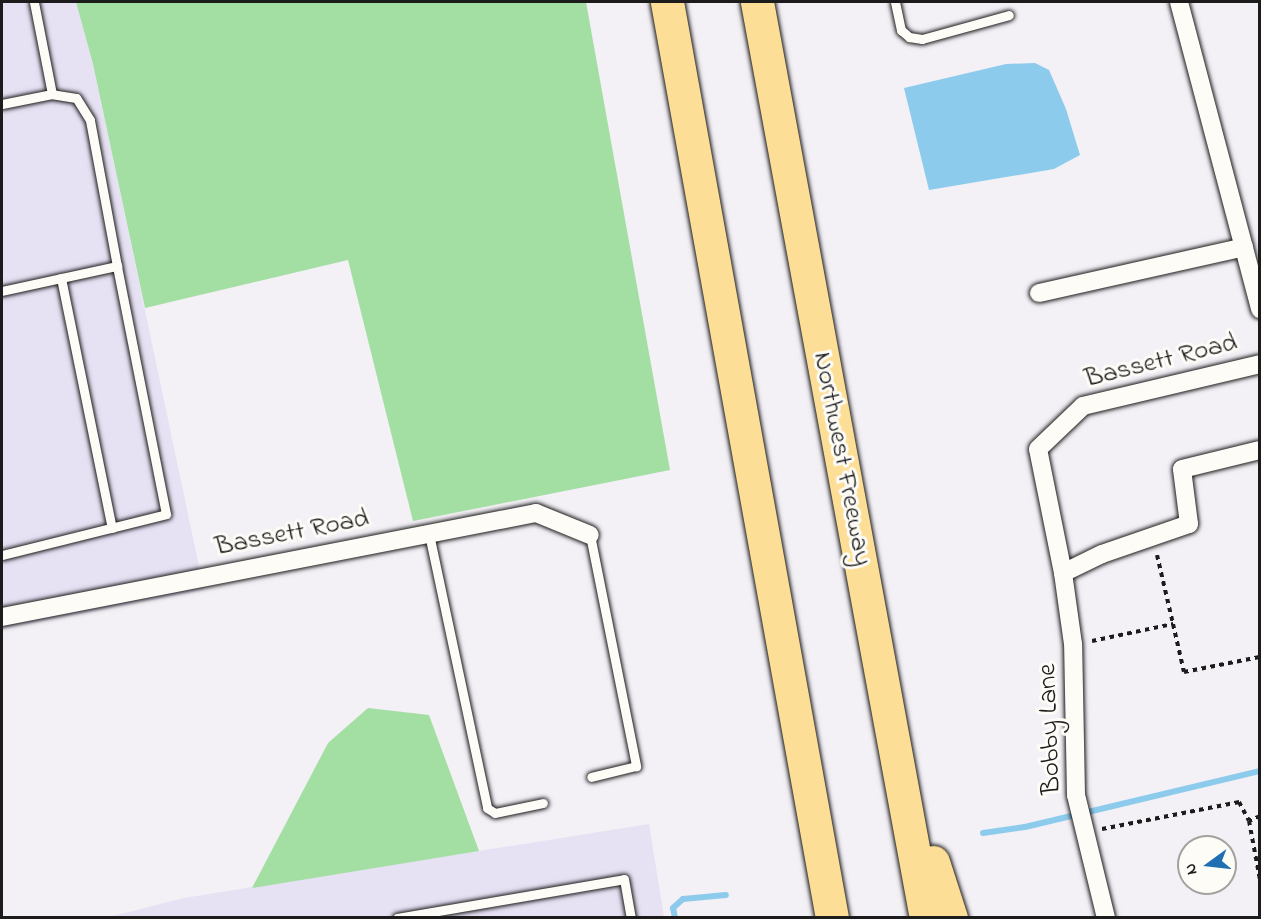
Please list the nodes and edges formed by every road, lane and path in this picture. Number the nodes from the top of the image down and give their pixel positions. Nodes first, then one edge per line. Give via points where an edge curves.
1 (34, 2) edge
2 (668, 2) edge
3 (757, 2) edge
4 (895, 2) edge
5 (1179, 2) edge
6 (1009, 15) dead end
7 (52, 94) junction
8 (2, 104) edge
9 (1244, 247) junction
10 (117, 266) junction
11 (61, 278) junction
12 (2, 291) edge
13 (1039, 293) dead end
14 (1260, 309) edge
15 (1260, 363) edge
16 (1260, 450) edge
17 (112, 528) junction
18 (429, 534) junction
19 (590, 536) joint
20 (1153, 536) junction
21 (2, 555) edge
22 (1064, 573) junction
23 (2, 617) edge
24 (1173, 624) junction
25 (1073, 644) junction
26 (1260, 657) edge
27 (798, 731) junction
28 (900, 773) junction
29 (591, 777) dead end
30 (543, 803) dead end
31 (1260, 816) edge
32 (1250, 822) junction
33 (1086, 830) junction
34 (1260, 880) edge
35 (397, 918) edge
36 (631, 918) edge
37 (812, 918) edge
38 (832, 918) edge
39 (926, 918) edge
40 (951, 918) edge
41 (1106, 918) edge

1 - 7 lane
2 - 27 highway
3 - 28 highway, Northwest Freeway
4 - 6 lane via 901,30 909,37 922,39
5 - 9 street
7 - 8 lane
7 - 10 lane via 76,98 90,120
9 - 13 street
9 - 14 street
10 - 11 lane
10 - 17 lane via 166,514
11 - 12 lane
11 - 17 lane
15 - 22 street, Bassett Road via 1083,406 1038,448
16 - 20 street via 1182,469 1189,524
17 - 21 lane
18 - 19 street, Bassett Road via 536,513
18 - 23 street, Bassett Road
18 - 30 lane via 486,808 495,813
19 - 29 lane via 636,766
20 - 22 street
20 - 24 path
22 - 25 street, Bobby Lane
24 - 25 path
24 - 26 path via 1184,672
25 - 33 street, Bobby Lane via 1078,800
27 - 37 highway
27 - 38 highway
28 - 39 highway, Northwest Freeway
28 - 40 highway
31 - 32 path
32 - 33 path via 1239,802
32 - 34 path
33 - 41 street, Bobby Lane
35 - 36 lane via 624,879

